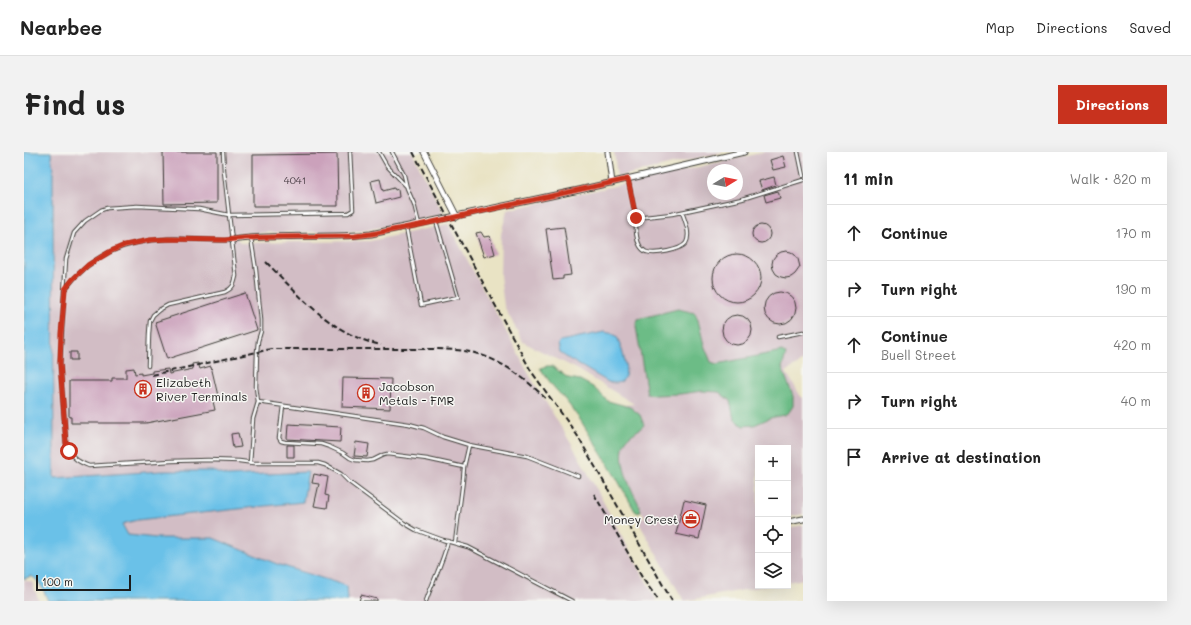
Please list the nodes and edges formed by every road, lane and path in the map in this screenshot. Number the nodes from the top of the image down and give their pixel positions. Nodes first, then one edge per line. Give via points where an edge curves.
1 (223, 152) edge
2 (350, 152) edge
3 (379, 152) edge
4 (392, 152) edge
5 (424, 152) edge
6 (608, 152) edge
7 (744, 152) edge
8 (798, 152) edge
9 (803, 176) edge
10 (628, 179) junction
11 (803, 180) edge
12 (612, 183) junction
13 (407, 188) junction
14 (682, 212) junction
15 (229, 215) junction
16 (457, 217) junction
17 (636, 218) junction
18 (436, 221) junction
19 (419, 225) junction
20 (406, 227) junction
21 (251, 238) junction
22 (232, 240) junction
23 (65, 289) junction
24 (803, 332) edge
25 (778, 337) dead end
26 (148, 366) dead end
27 (258, 402) junction
28 (283, 406) junction
29 (469, 444) junction
30 (250, 463) junction
31 (464, 467) junction
32 (578, 476) dead end
33 (803, 519) edge
34 (791, 521) edge
35 (448, 541) junction
36 (455, 543) junction
37 (426, 601) edge
38 (572, 601) edge

1 - 15 lane
2 - 15 lane via 353,204 351,212
3 - 13 lane via 387,166
4 - 13 lane via 404,174
5 - 16 street
6 - 12 street
7 - 10 street
8 - 9 lane
10 - 12 street
10 - 17 lane
11 - 14 lane via 742,199
12 - 16 street
13 - 19 lane
14 - 17 lane
14 - 17 lane via 687,238 685,244 671,251 646,252 640,246
15 - 22 lane
15 - 23 lane via 199,209 138,206 101,210 85,221 74,233 66,259
16 - 18 street
18 - 19 street
18 - 20 lane via 458,297 421,305
19 - 20 street
20 - 21 street via 355,236
21 - 22 street
21 - 27 lane via 261,320 257,352
22 - 23 lane via 168,239 125,245 88,265
22 - 26 lane via 236,276 234,285 225,292 168,305 153,315 148,334
23 - 30 lane via 60,363 66,443 72,457 89,466 208,460
24 - 25 lane
27 - 28 lane
27 - 30 lane via 253,419
28 - 29 lane via 409,424
28 - 31 lane via 279,438 281,441 326,446 355,460 373,460 387,454
29 - 31 lane
29 - 32 lane via 527,456
30 - 35 lane via 326,465 404,523 426,535
31 - 36 lane
33 - 34 street
35 - 36 lane
35 - 37 lane
36 - 38 lane via 477,551

